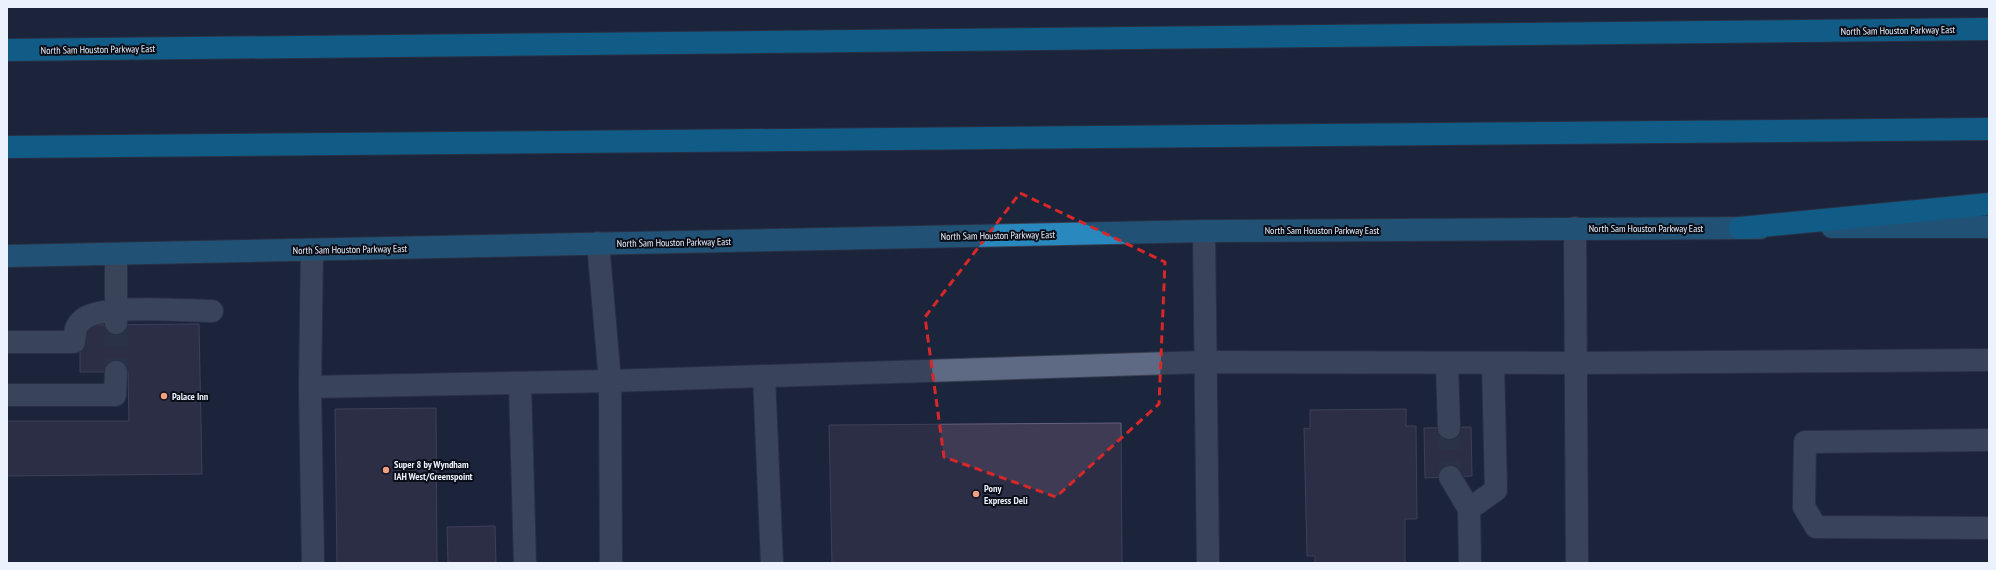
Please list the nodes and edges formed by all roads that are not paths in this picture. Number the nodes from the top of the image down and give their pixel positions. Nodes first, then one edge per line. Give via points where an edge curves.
1 (1989, 29) edge
2 (7, 50) edge
3 (1989, 129) edge
4 (7, 147) edge
5 (1989, 204) edge
6 (1989, 227) edge
7 (1574, 228) junction
8 (1740, 228) junction
9 (1204, 231) junction
10 (598, 243) junction
11 (312, 250) junction
12 (116, 254) junction
13 (7, 256) edge
14 (212, 311) dead end
15 (116, 318) junction
16 (7, 342) edge
17 (1989, 360) edge
18 (1204, 362) junction
19 (1447, 363) junction
20 (1493, 363) junction
21 (1575, 363) junction
22 (116, 372) tunnel mouth
23 (764, 376) junction
24 (610, 380) junction
25 (520, 383) junction
26 (310, 387) junction
27 (7, 395) edge
28 (1449, 428) tunnel mouth
29 (1989, 440) edge
30 (1450, 477) tunnel mouth
31 (1469, 509) junction
32 (1989, 528) edge
33 (314, 563) edge
34 (525, 563) edge
35 (612, 563) edge
36 (772, 563) edge
37 (1208, 563) edge
38 (1470, 563) edge
39 (1577, 563) edge

1 - 2 highway, North Sam Houston Parkway East
3 - 4 highway
5 - 8 highway
6 - 8 main road, North Sam Houston Parkway East
7 - 8 main road, North Sam Houston Parkway East
7 - 9 main road, North Sam Houston Parkway East
7 - 21 lane
9 - 10 main road, North Sam Houston Parkway East
9 - 18 lane
10 - 11 main road, North Sam Houston Parkway East
10 - 24 lane
11 - 12 main road, North Sam Houston Parkway East
11 - 26 lane
12 - 13 main road, North Sam Houston Parkway East
12 - 15 lane
14 - 15 lane
15 - 16 lane via 96,312 83,319 76,327 74,342
17 - 21 lane
18 - 19 lane
18 - 23 lane
18 - 37 lane
19 - 20 lane
19 - 28 lane
20 - 21 lane
20 - 31 lane via 1496,490
21 - 39 lane
22 - 27 lane via 115,395
23 - 24 lane
23 - 36 lane
24 - 25 lane
24 - 35 lane
25 - 26 lane
25 - 34 lane
26 - 33 lane
29 - 32 lane via 1805,442 1804,507 1816,527
30 - 31 lane
31 - 38 lane

